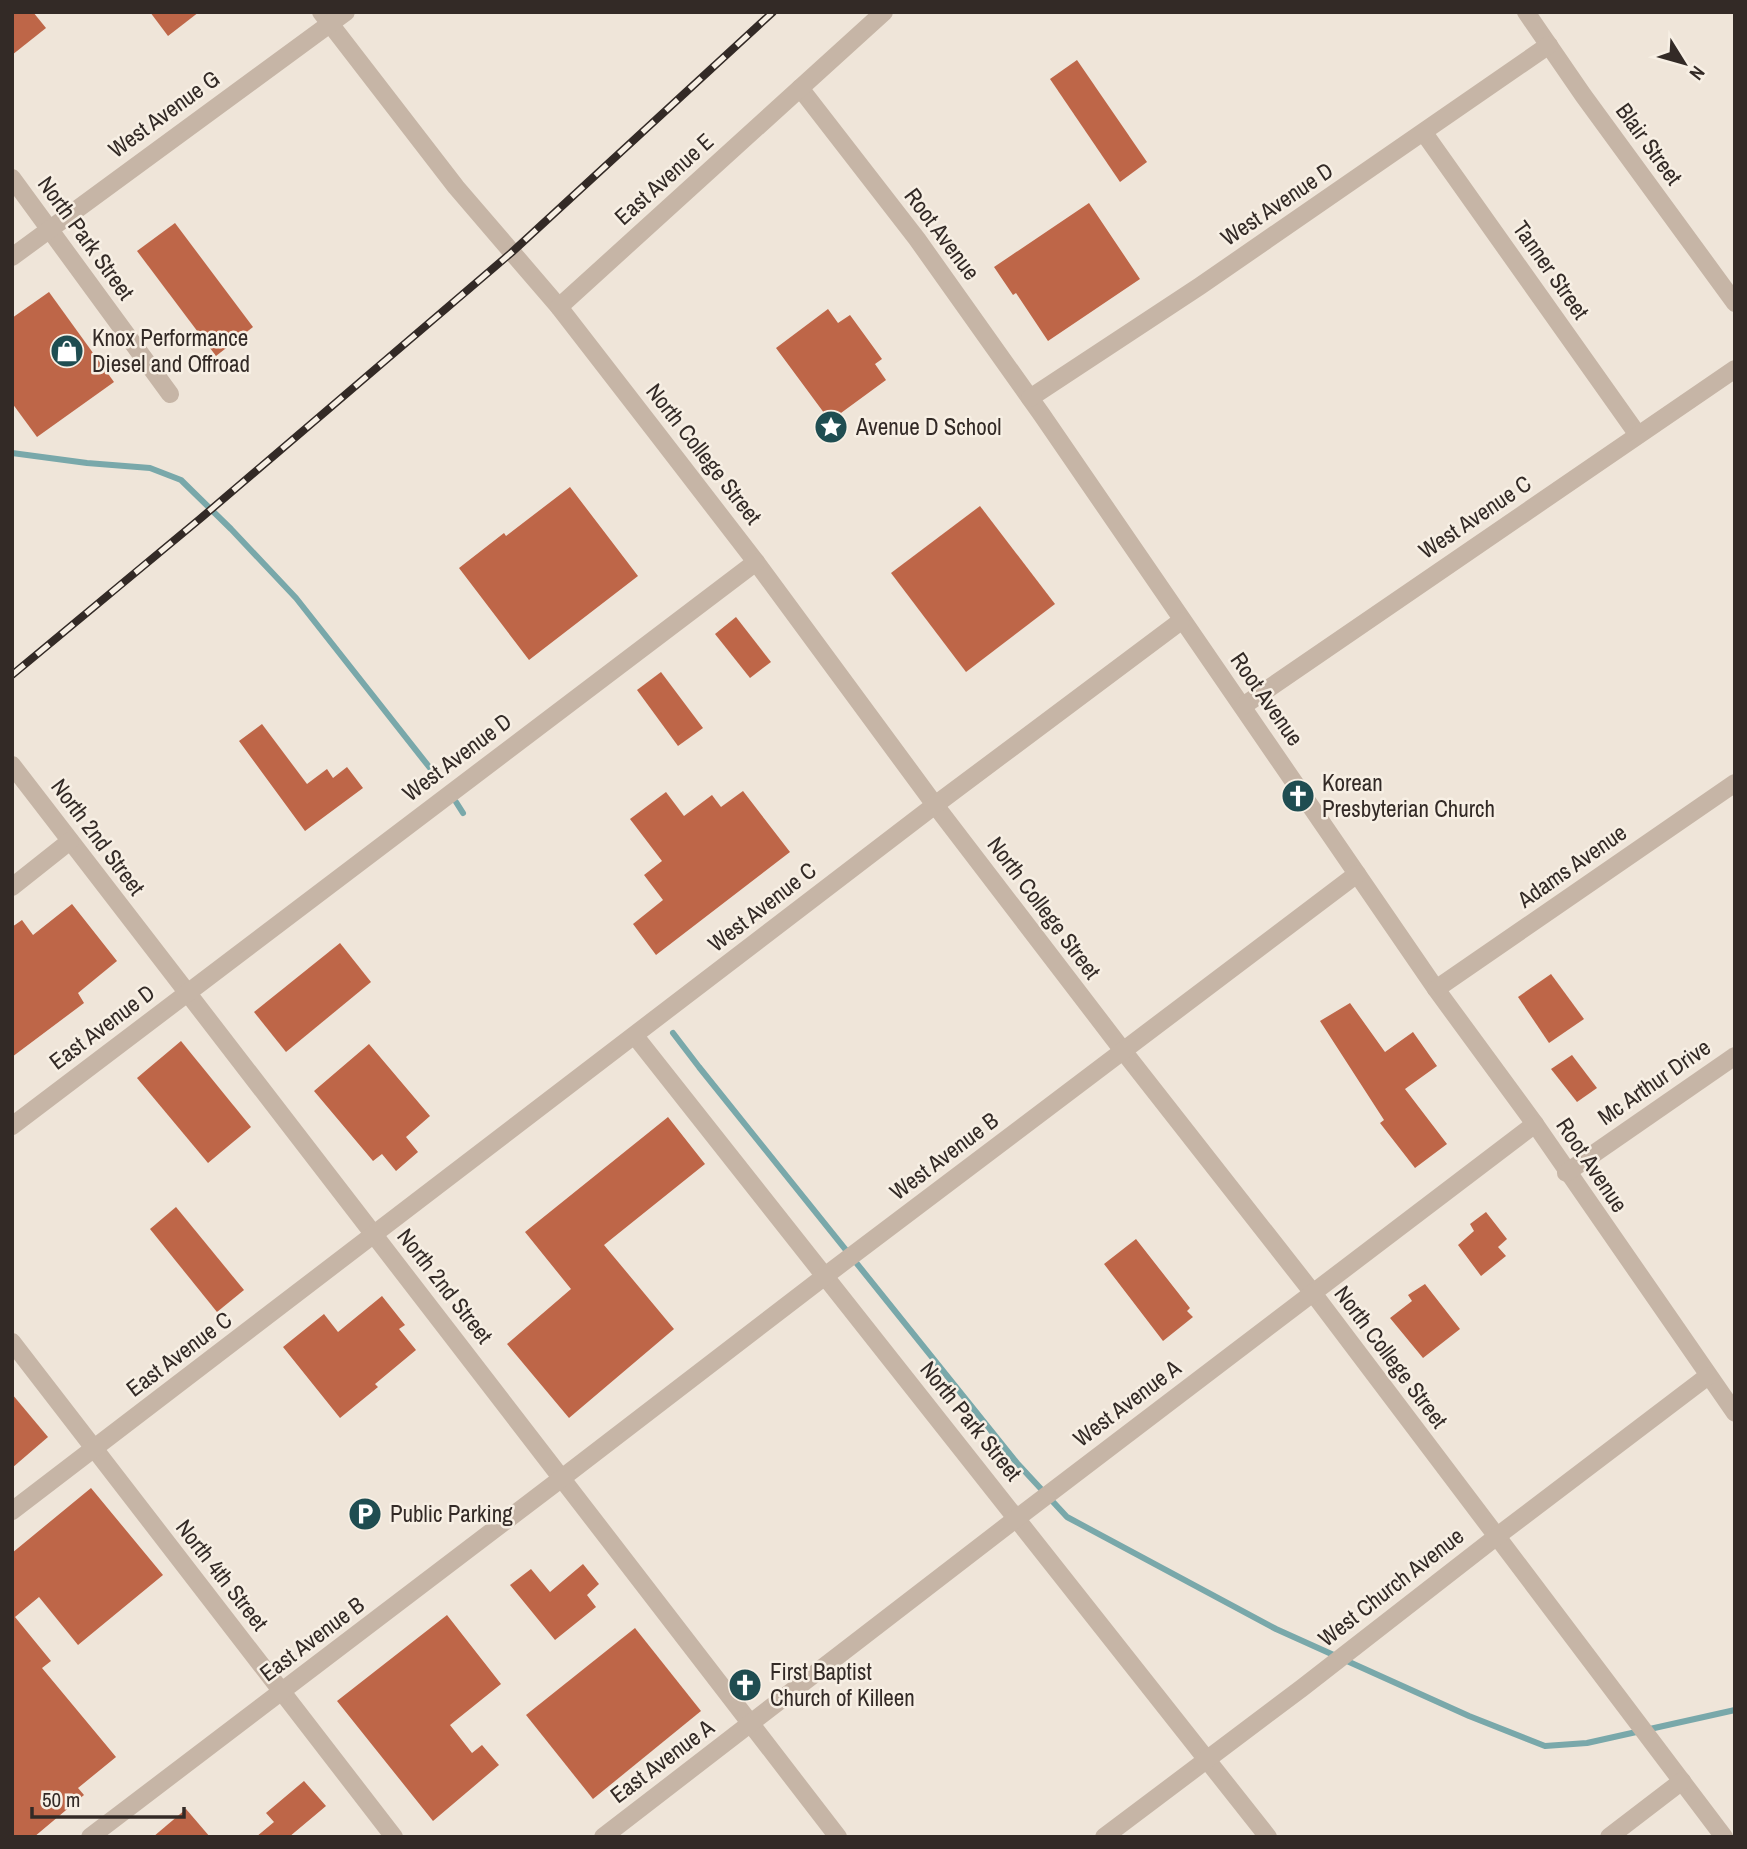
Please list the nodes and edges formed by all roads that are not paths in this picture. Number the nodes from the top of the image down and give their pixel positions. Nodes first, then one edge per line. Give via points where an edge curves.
1 (346, 12) edge
2 (884, 12) edge
3 (1535, 15) edge
4 (326, 18) edge
5 (1549, 45) junction
6 (800, 88) junction
7 (1424, 133) junction
8 (12, 178) edge
9 (49, 228) junction
10 (12, 257) edge
11 (1735, 303) edge
12 (559, 307) junction
13 (1735, 369) edge
14 (170, 394) dead end
15 (1030, 398) junction
16 (1638, 435) junction
17 (756, 562) junction
18 (1181, 621) junction
19 (1243, 705) junction
20 (12, 765) edge
21 (1735, 783) edge
22 (936, 805) junction
23 (70, 841) junction
24 (1357, 874) junction
25 (12, 887) edge
26 (1436, 989) junction
27 (187, 992) junction
28 (635, 1037) junction
29 (1124, 1052) junction
30 (1735, 1056) edge
31 (1535, 1124) junction
32 (12, 1126) edge
33 (1566, 1173) junction
34 (374, 1235) junction
35 (830, 1272) junction
36 (1312, 1293) junction
37 (12, 1342) edge
38 (1708, 1376) junction
39 (1729, 1392) edge
40 (1735, 1413) edge
41 (95, 1449) junction
42 (562, 1478) junction
43 (12, 1511) edge
44 (1023, 1513) junction
45 (1496, 1536) junction
46 (282, 1692) junction
47 (751, 1724) junction
48 (1205, 1759) junction
49 (1682, 1781) junction
50 (90, 1837) edge
51 (394, 1837) edge
52 (603, 1837) edge
53 (838, 1837) edge
54 (1104, 1837) edge
55 (1268, 1837) edge
56 (1609, 1837) edge
57 (1724, 1837) edge

1 - 4 street, West Avenue G
2 - 6 street, East Avenue E
3 - 5 street, Blair Street
4 - 9 street, West Avenue G
4 - 12 street, North College Street via 456,187
5 - 7 street, West Avenue D
5 - 11 street, Blair Street
6 - 12 street, East Avenue E
6 - 15 street, Root Avenue
7 - 15 street, West Avenue D
7 - 16 street, Tanner Street
8 - 9 street, North Park Street
9 - 10 street, West Avenue G
9 - 14 street, North Park Street
12 - 17 street, North College Street
13 - 16 street, West Avenue C
15 - 18 street, Root Avenue
16 - 19 street, West Avenue C
17 - 22 street, North College Street
17 - 27 street, West Avenue D
18 - 19 street, Root Avenue
18 - 22 street, West Avenue C
19 - 24 street, Root Avenue
20 - 23 street, North 2nd Street
21 - 26 street, Adams Avenue
22 - 28 street, West Avenue C
22 - 29 street, North College Street
23 - 25 street
23 - 27 street, North 2nd Street
24 - 26 street, Root Avenue
24 - 29 street, West Avenue B
26 - 31 street, Root Avenue
27 - 32 street, East Avenue D
27 - 34 street, North 2nd Street
28 - 34 street, West Avenue C
28 - 35 street, North Park Street
29 - 35 street, West Avenue B
29 - 36 street, North College Street
30 - 33 street, Mc Arthur Drive
31 - 33 street, Root Avenue
31 - 36 street, West Avenue A
33 - 38 street, Root Avenue
34 - 41 street, East Avenue C
34 - 42 street, North 2nd Street
35 - 42 street, West Avenue B
35 - 44 street, North Park Street
36 - 44 street, West Avenue A
36 - 45 street, North College Street
37 - 41 street, North 4th Street
38 - 39 street, Root Avenue
38 - 45 street, West Church Avenue
39 - 40 street, Root Avenue
41 - 43 street, East Avenue C
41 - 46 street, North 4th Street
42 - 46 street, East Avenue B
42 - 47 street, North 2nd Street
44 - 47 street, West Avenue A
44 - 48 street, North Park Street
45 - 48 street, West Church Avenue
45 - 49 street, North College Street
46 - 50 street, East Avenue B
46 - 51 street, North 4th Street
47 - 52 street, East Avenue A
47 - 53 street, North 2nd Street
48 - 54 street, West Church Avenue
48 - 55 street, North Park Street
49 - 56 street
49 - 57 street, North College Street

